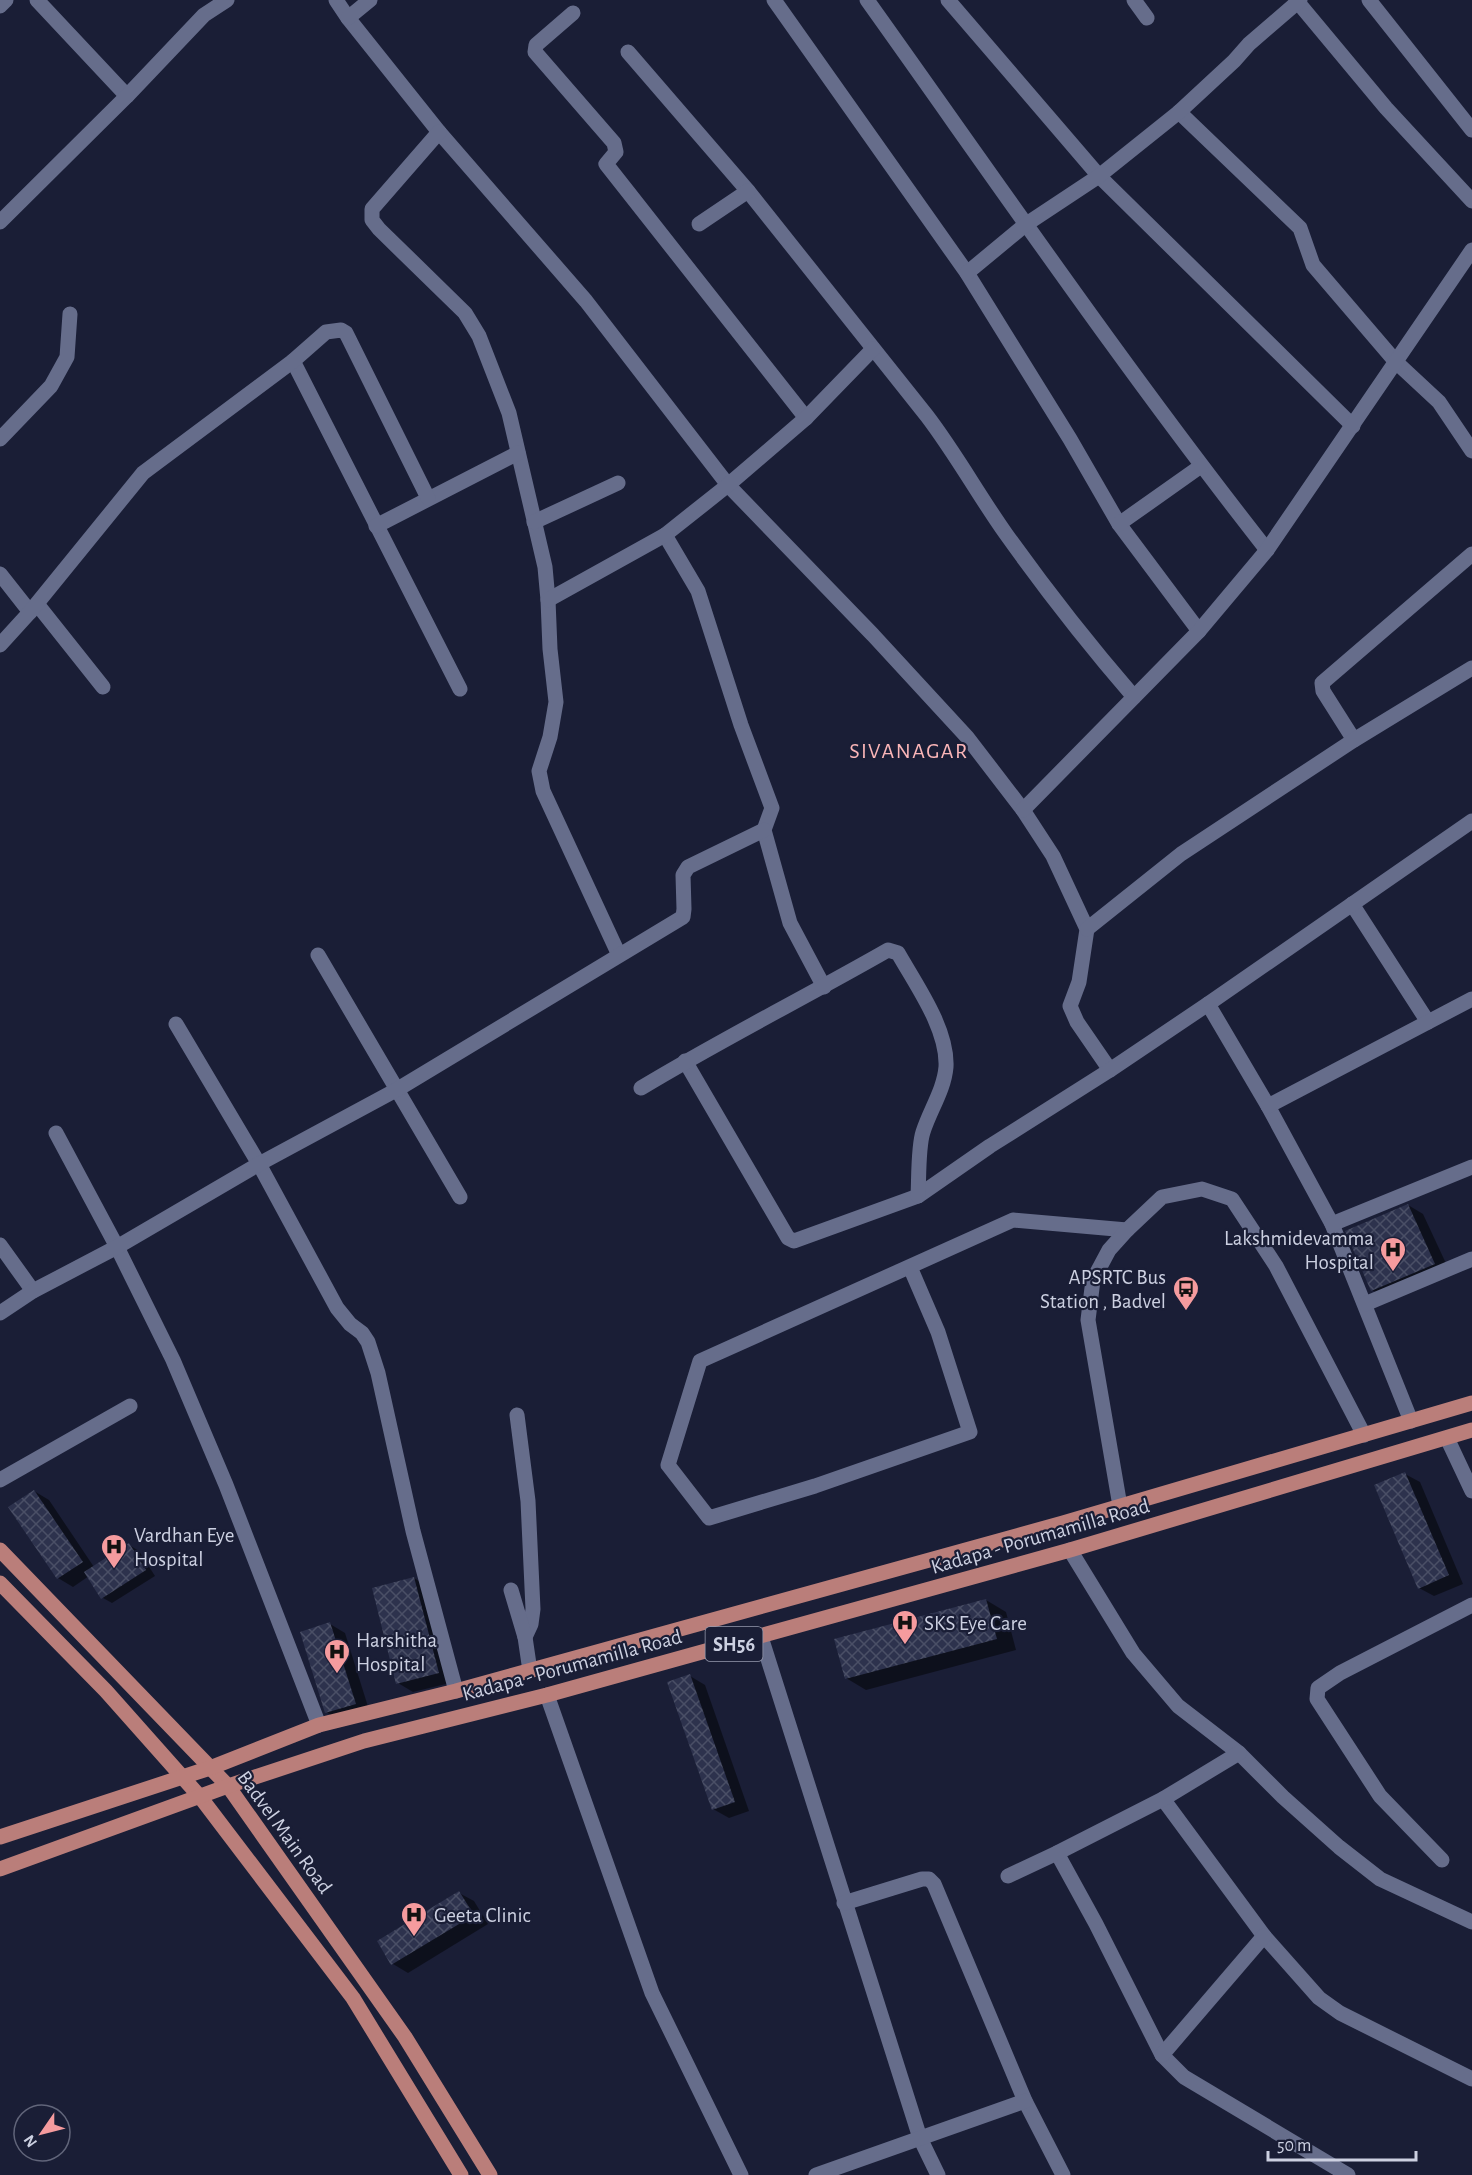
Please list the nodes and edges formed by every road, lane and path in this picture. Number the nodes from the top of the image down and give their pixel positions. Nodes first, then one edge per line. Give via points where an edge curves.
1 (6, 0) edge
2 (37, 0) edge
3 (227, 0) edge
4 (336, 0) edge
5 (370, 0) edge
6 (867, 0) edge
7 (1134, 0) edge
8 (1369, 0) edge
9 (952, 1) edge
10 (1298, 1) edge
11 (778, 2) edge
12 (0, 6) edge
13 (573, 13) dead end
14 (348, 18) junction
15 (1147, 18) dead end
16 (628, 52) dead end
17 (127, 96) junction
18 (1179, 112) junction
19 (1472, 130) edge
20 (440, 132) junction
21 (1099, 176) junction
22 (747, 191) junction
23 (1472, 201) edge
24 (0, 222) edge
25 (699, 224) dead end
26 (1025, 225) junction
27 (1472, 250) edge
28 (967, 273) junction
29 (70, 314) dead end
30 (873, 349) junction
31 (293, 361) junction
32 (1396, 362) junction
33 (806, 417) junction
34 (1353, 426) junction
35 (0, 439) edge
36 (1472, 451) edge
37 (518, 453) junction
38 (1201, 466) junction
39 (618, 483) dead end
40 (728, 485) junction
41 (428, 498) junction
42 (534, 522) junction
43 (1119, 524) junction
44 (376, 526) junction
45 (665, 535) junction
46 (1267, 550) junction
47 (1472, 554) edge
48 (0, 574) edge
49 (548, 600) junction
50 (34, 608) junction
51 (1199, 631) junction
52 (0, 645) edge
53 (1472, 668) edge
54 (103, 687) dead end
55 (460, 689) dead end
56 (1134, 697) junction
57 (1354, 740) junction
58 (1023, 810) junction
59 (1472, 821) edge
60 (764, 830) junction
61 (1352, 904) junction
62 (1087, 929) junction
63 (318, 955) dead end
64 (620, 955) junction
65 (824, 987) junction
66 (1472, 999) edge
67 (1208, 1004) junction
68 (1428, 1022) junction
69 (176, 1024) dead end
70 (685, 1062) junction
71 (1110, 1070) junction
72 (641, 1088) dead end
73 (398, 1089) junction
74 (1268, 1106) junction
75 (56, 1133) dead end
76 (259, 1164) junction
77 (1472, 1167) edge
78 (918, 1196) junction
79 (460, 1197) dead end
80 (1332, 1224) junction
81 (1127, 1230) junction
82 (0, 1245) edge
83 (117, 1247) junction
84 (1472, 1259) edge
85 (910, 1267) junction
86 (33, 1291) junction
87 (1365, 1304) junction
88 (0, 1313) edge
89 (1472, 1403) edge
90 (130, 1406) dead end
91 (517, 1415) dead end
92 (1411, 1421) junction
93 (1472, 1430) edge
94 (1364, 1436) junction
95 (1447, 1438) junction
96 (0, 1480) edge
97 (1472, 1491) edge
98 (1120, 1506) junction
99 (0, 1550) edge
100 (1070, 1550) junction
101 (0, 1582) edge
102 (511, 1590) dead end
103 (1472, 1605) edge
104 (525, 1637) junction
105 (761, 1637) junction
106 (530, 1671) junction
107 (456, 1691) junction
108 (547, 1695) junction
109 (319, 1725) junction
110 (1239, 1753) junction
111 (210, 1768) junction
112 (182, 1776) junction
113 (228, 1786) junction
114 (201, 1798) junction
115 (1163, 1799) junction
116 (0, 1837) edge
117 (1057, 1853) junction
118 (1442, 1860) dead end
119 (0, 1869) edge
120 (1008, 1876) dead end
121 (844, 1903) junction
122 (1472, 1922) edge
123 (1264, 1936) junction
124 (1162, 2055) junction
125 (1472, 2079) edge
126 (1025, 2102) junction
127 (920, 2138) junction
128 (1341, 2174) edge
129 (461, 2175) edge
130 (490, 2175) edge
131 (741, 2175) edge
132 (816, 2175) edge
133 (938, 2175) edge
134 (1063, 2175) edge

1 - 12 street
2 - 17 street
3 - 17 street via 204,15
4 - 14 street
5 - 14 street
6 - 26 street
7 - 15 street
8 - 19 street
9 - 21 street
10 - 18 street
10 - 23 street via 1386,108
11 - 28 street
13 - 33 street via 536,45 535,52 614,143 616,152 606,164
14 - 20 street
16 - 22 street
17 - 24 street
18 - 21 street
18 - 32 street via 1300,228 1313,265
20 - 37 street via 372,209 372,219 465,313 479,336 509,413
20 - 40 street via 585,301
21 - 26 street
21 - 34 street
22 - 25 street
22 - 30 street
26 - 28 street
26 - 38 street
27 - 32 street
28 - 43 street
29 - 35 street via 67,357 51,386
30 - 33 street
30 - 56 street via 950,447 1005,534
31 - 41 street via 326,332 346,333
31 - 44 street
31 - 50 street via 143,472
32 - 34 street
32 - 36 street via 1439,402
33 - 40 street
34 - 46 street
37 - 41 street
37 - 42 street
38 - 43 street
38 - 46 street
39 - 42 street
40 - 45 street
40 - 58 street via 967,737
41 - 44 street
42 - 49 street
43 - 51 street
44 - 55 street
45 - 49 street
45 - 60 street via 698,591 772,808
46 - 51 street
47 - 57 street via 1322,683 1323,691
48 - 50 street
49 - 64 street via 556,702 539,771 543,791
50 - 52 street
50 - 54 street
51 - 56 street
53 - 57 street
56 - 58 street
57 - 62 street via 1181,854
58 - 62 street via 1053,856
59 - 61 street
60 - 64 street via 688,867 683,875 682,917
60 - 65 street via 790,923
61 - 67 street
61 - 68 street
62 - 71 street via 1079,982 1070,1006
63 - 73 street
64 - 73 street
65 - 70 street
65 - 78 street via 888,950 898,953 935,1019 946,1066 922,1134
66 - 68 street
67 - 71 street
67 - 74 street
68 - 74 street
69 - 76 street
70 - 72 street
70 - 78 street via 788,1238 794,1241
71 - 78 street
73 - 76 street
73 - 79 street
74 - 80 street
75 - 83 street
76 - 83 street
76 - 107 street via 337,1308 368,1342
77 - 80 street
80 - 87 street
81 - 85 street via 1013,1220
81 - 94 street via 1162,1197 1202,1189 1232,1198 1276,1266
81 - 98 street via 1109,1250 1093,1280 1088,1320
82 - 86 street
83 - 86 street
83 - 109 street via 173,1360 226,1485
84 - 87 street
85 - 85 street via 700,1361 668,1466 708,1518 970,1432 938,1332
86 - 88 street
87 - 92 street
89 - 92 main road
90 - 96 street
91 - 104 street via 528,1501 533,1609
92 - 94 main road
93 - 95 main road, Kadapa - Porumamilla Road / SH56
94 - 98 main road
95 - 97 street
95 - 100 main road, Kadapa - Porumamilla Road / SH56
98 - 106 main road
99 - 111 main road, Badvel Main Road
100 - 105 main road, Kadapa - Porumamilla Road / SH56
100 - 110 street via 1133,1653 1178,1706
101 - 112 main road
102 - 104 street
103 - 118 street via 1340,1672 1318,1688 1317,1699 1380,1796
104 - 106 street
105 - 108 main road, Kadapa - Porumamilla Road / SH56
105 - 121 street
106 - 107 main road
107 - 109 main road
108 - 113 main road, Kadapa - Porumamilla Road / SH56 via 364,1741
108 - 131 street via 651,1993
109 - 111 main road
110 - 115 street
110 - 122 street via 1283,1797 1380,1879
111 - 112 main road
111 - 113 main road, Badvel Main Road
112 - 114 main road
112 - 116 main road
113 - 114 main road, Kadapa - Porumamilla Road / SH56
113 - 130 main road, Badvel Main Road via 405,2037
114 - 119 main road, Kadapa - Porumamilla Road / SH56
114 - 129 main road via 353,1998
115 - 117 street
115 - 123 street
117 - 120 street
117 - 124 street
121 - 126 street via 922,1879 934,1884
121 - 127 street
123 - 124 street
123 - 125 street via 1319,1998 1340,2013
124 - 128 street via 1184,2077
126 - 127 street
126 - 134 street
127 - 132 street
127 - 133 street

